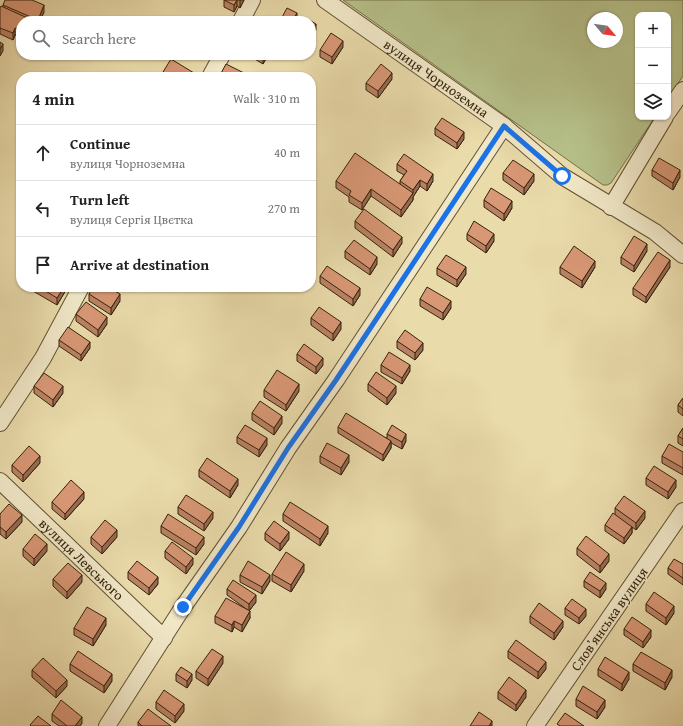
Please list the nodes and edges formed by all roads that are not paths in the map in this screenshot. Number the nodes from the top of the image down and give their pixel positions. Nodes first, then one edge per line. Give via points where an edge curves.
1 (252, 0) edge
2 (325, 0) edge
3 (244, 16) edge
4 (219, 60) edge
5 (213, 72) edge
6 (683, 90) edge
7 (671, 108) edge
8 (663, 120) edge
9 (504, 126) junction
10 (611, 207) junction
11 (683, 255) edge
12 (78, 292) edge
13 (0, 423) edge
14 (0, 481) edge
15 (683, 511) edge
16 (164, 638) junction
17 (107, 726) edge
18 (535, 726) edge

1 - 3 street
2 - 9 street, вулиця Чорноземна
4 - 5 street
6 - 7 street
8 - 10 street
9 - 10 street, вулиця Чорноземна via 562,176
9 - 16 street
10 - 11 street, вулиця Чорноземна via 655,232
12 - 13 street via 43,358
14 - 16 street, вулиця Левського
15 - 18 street, Словʼянська вулиця
16 - 17 street

